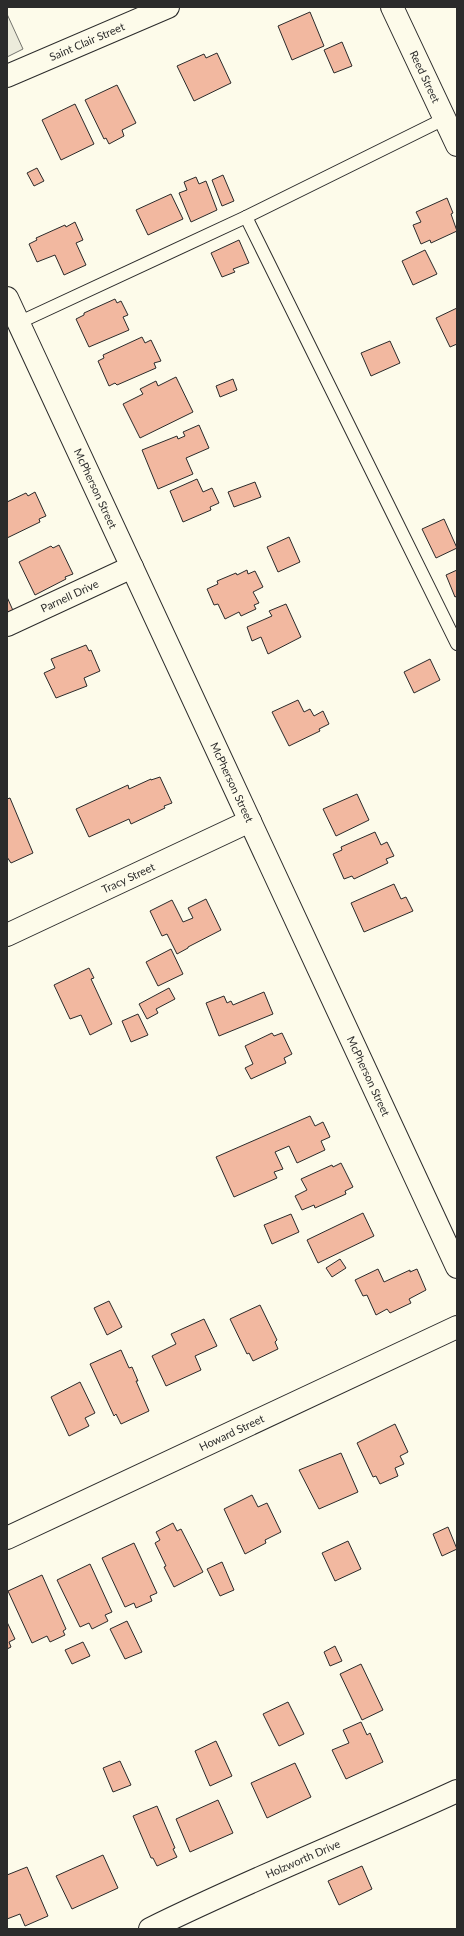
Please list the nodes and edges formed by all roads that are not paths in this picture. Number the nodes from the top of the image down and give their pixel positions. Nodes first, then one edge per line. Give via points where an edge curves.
1 (168, 7) edge
2 (392, 7) edge
3 (7, 76) edge
4 (444, 119) junction
5 (457, 145) edge
6 (246, 218) junction
7 (7, 298) edge
8 (18, 323) junction
9 (132, 566) junction
10 (7, 625) edge
11 (457, 644) edge
12 (250, 821) junction
13 (7, 935) edge
14 (457, 1267) edge
15 (457, 1327) edge
16 (7, 1538) edge
17 (457, 1791) edge
18 (150, 1929) edge

1 - 3 street, Saint Clair Street
2 - 4 street, Reed Street
4 - 5 street, Reed Street
4 - 6 lane
6 - 8 lane
6 - 11 lane
7 - 8 street, McPherson Street
8 - 9 street, McPherson Street
9 - 10 street, Parnell Drive
9 - 12 street, McPherson Street
12 - 13 street, Tracy Street
12 - 14 street, McPherson Street
15 - 16 street, Howard Street
17 - 18 street, Holzworth Drive via 278,1869

